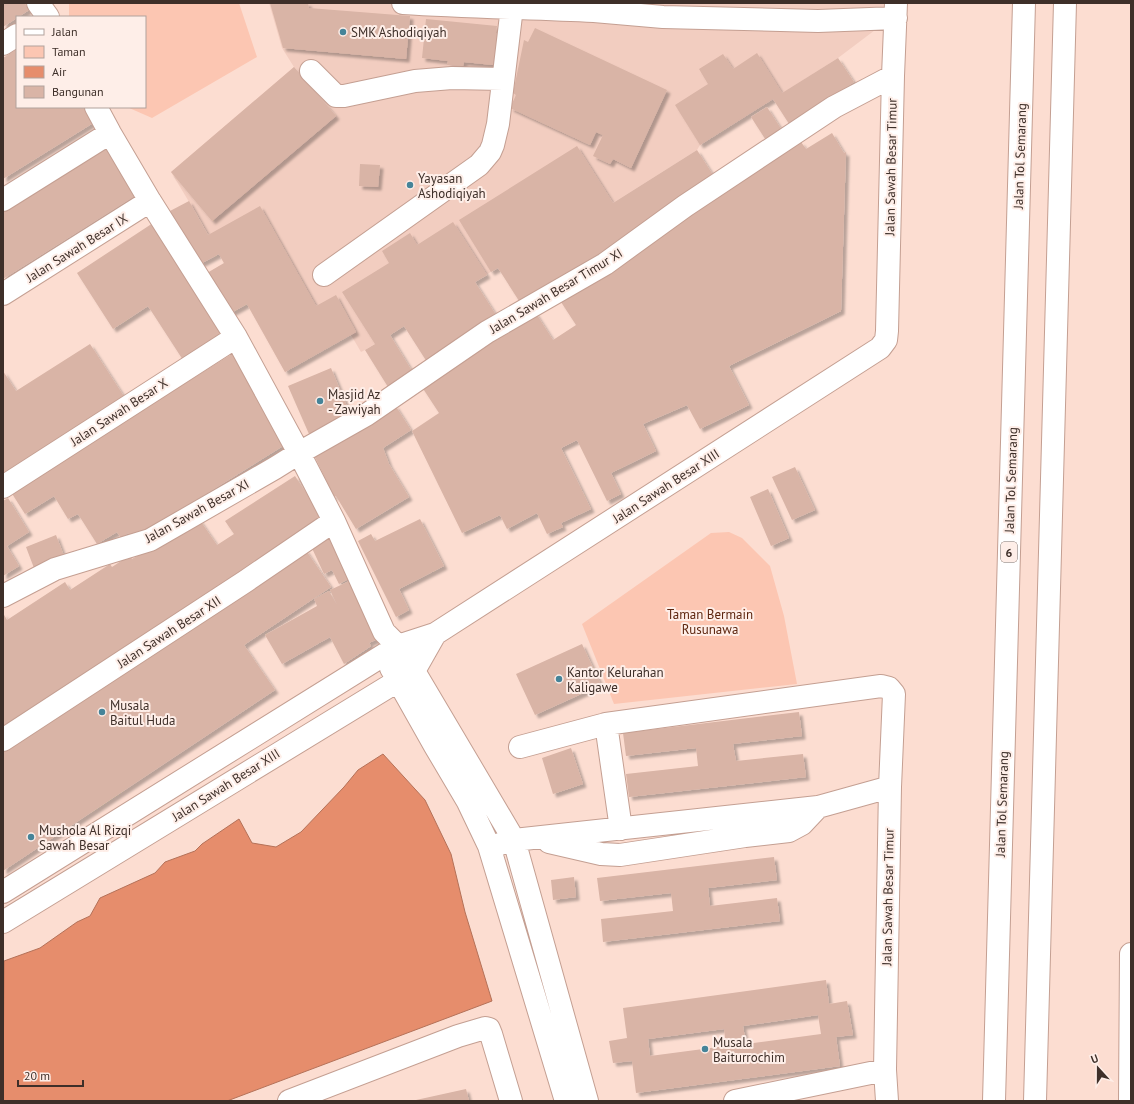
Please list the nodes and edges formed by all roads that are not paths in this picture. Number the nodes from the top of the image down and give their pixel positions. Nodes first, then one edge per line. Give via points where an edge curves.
1 (403, 3) edge
2 (1024, 3) edge
3 (1065, 3) edge
4 (512, 7) junction
5 (594, 7) edge
6 (896, 11) edge
7 (16, 36) edge
8 (3, 44) edge
9 (311, 71) dead end
10 (893, 76) junction
11 (503, 79) junction
12 (97, 108) edge
13 (110, 133) junction
14 (3, 200) edge
15 (150, 201) junction
16 (324, 275) dead end
17 (3, 294) edge
18 (887, 330) joint
19 (236, 337) junction
20 (299, 453) junction
21 (3, 487) edge
22 (334, 522) junction
23 (3, 596) edge
24 (435, 634) junction
25 (389, 644) junction
26 (406, 676) junction
27 (606, 724) junction
28 (3, 740) edge
29 (520, 746) dead end
30 (890, 787) junction
31 (818, 807) junction
32 (723, 818) junction
33 (621, 829) junction
34 (523, 839) junction
35 (722, 839) junction
36 (489, 846) junction
37 (3, 892) edge
38 (3, 922) edge
39 (1131, 954) edge
40 (885, 1070) junction
41 (289, 1101) edge
42 (511, 1101) edge
43 (566, 1101) edge
44 (587, 1101) edge
45 (734, 1101) edge
46 (887, 1101) edge
47 (994, 1101) edge
48 (1035, 1101) edge
49 (1130, 1101) edge

1 - 4 main road
2 - 47 main road, Jalan Tol Semarang / 6
3 - 48 main road
4 - 5 main road
4 - 11 main road
5 - 6 main road via 670,18 818,21
6 - 10 main road, Jalan Sawah Besar Timur
7 - 8 main road
9 - 11 main road via 336,96 415,81 452,78
10 - 18 main road, Jalan Sawah Besar Timur
10 - 20 main road, Jalan Sawah Besar Timur XI via 828,112 685,206 605,264 487,332 366,414
11 - 16 main road via 498,124 486,158
12 - 13 main road
13 - 14 main road
13 - 15 main road
15 - 17 main road, Jalan Sawah Besar IX
15 - 19 main road
18 - 24 main road, Jalan Sawah Besar XIII via 886,340 880,348
19 - 20 main road
19 - 21 main road, Jalan Sawah Besar X
20 - 22 main road
20 - 23 main road, Jalan Sawah Besar XI via 150,540 55,570
22 - 25 main road
22 - 28 main road, Jalan Sawah Besar XII
24 - 25 main road, Jalan Sawah Besar XIII
24 - 26 main road, Jalan Sawah Besar XIII
25 - 26 main road
25 - 37 main road, Jalan Sawah Besar XIII
26 - 34 main road
26 - 36 main road
26 - 38 main road, Jalan Sawah Besar XIII
27 - 29 main road
27 - 30 main road, Jalan Sawah Besar Timur via 881,686 889,688 894,694
27 - 33 main road
30 - 31 main road
30 - 40 main road, Jalan Sawah Besar Timur
31 - 32 main road
31 - 35 main road via 802,824 789,830
32 - 33 main road
32 - 35 main road
33 - 34 main road
34 - 35 main road via 620,856
34 - 36 main road
34 - 44 main road
36 - 43 main road
39 - 49 main road
40 - 45 main road
40 - 46 main road, Jalan Sawah Besar Timur
41 - 42 main road via 458,1036 486,1028 491,1034

